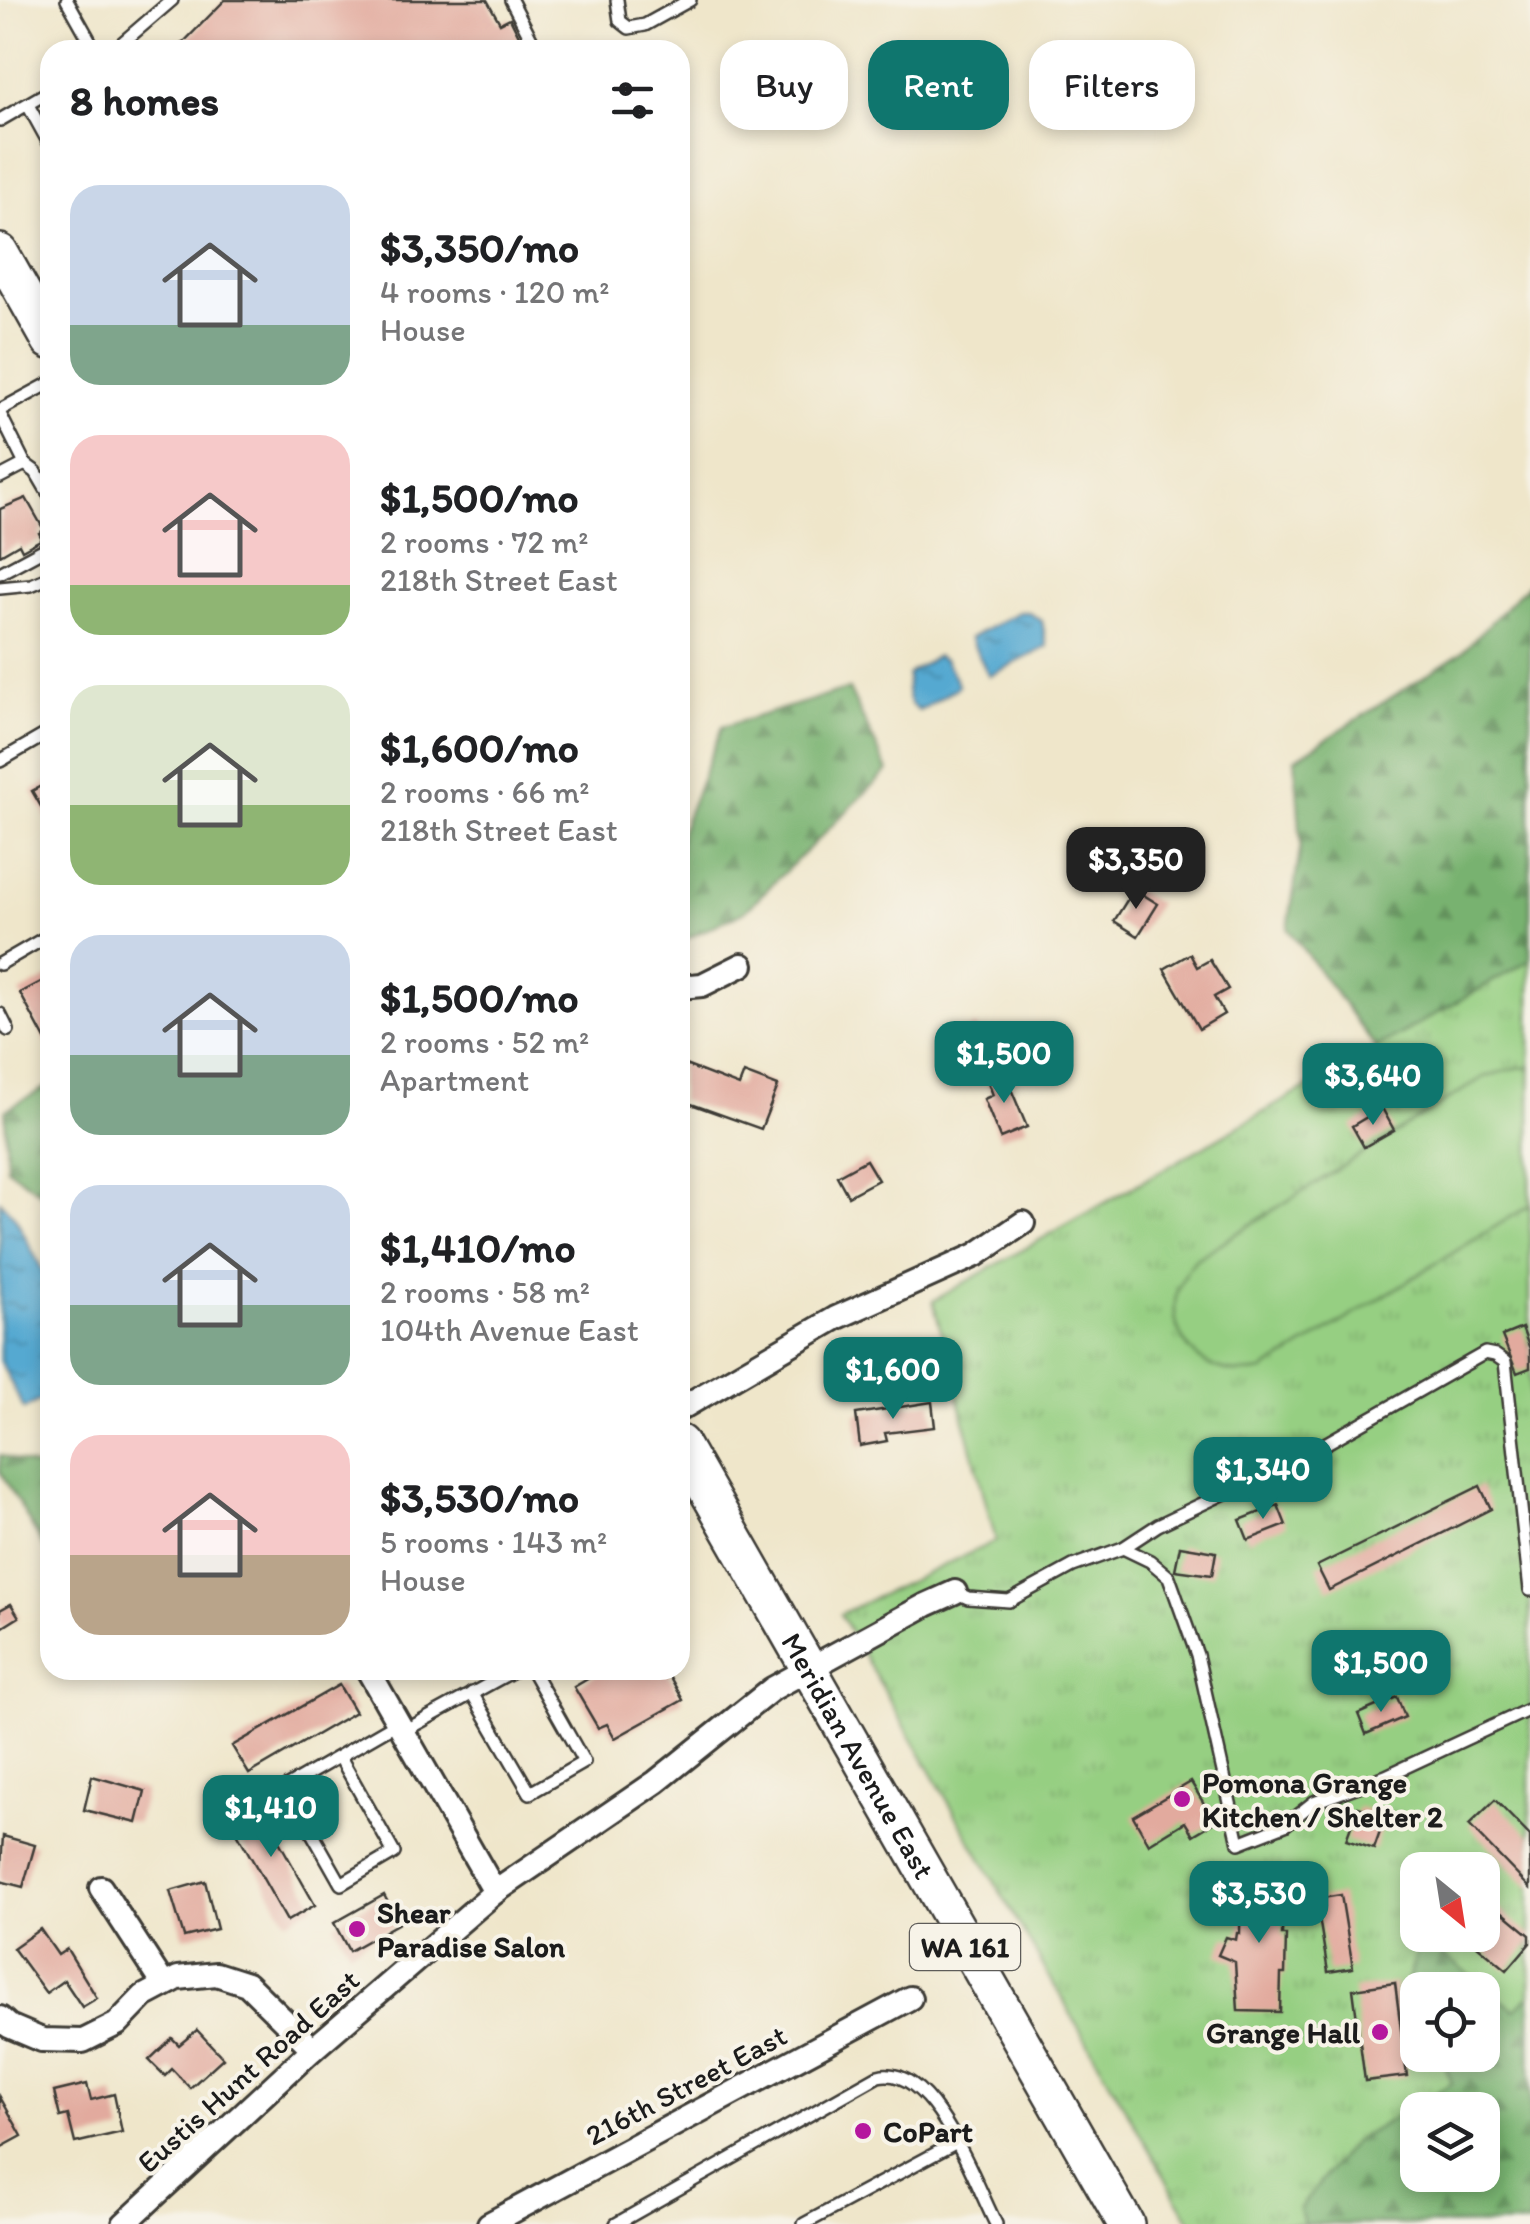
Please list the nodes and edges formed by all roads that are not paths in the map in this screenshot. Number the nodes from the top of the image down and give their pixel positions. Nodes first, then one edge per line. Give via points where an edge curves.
1 (66, 0) edge
2 (172, 0) edge
3 (510, 0) edge
4 (617, 0) edge
5 (690, 0) edge
6 (89, 40) edge
7 (126, 40) edge
8 (532, 40) edge
9 (40, 97) edge
10 (28, 105) junction
11 (0, 120) edge
12 (40, 126) edge
13 (0, 252) edge
14 (40, 323) edge
15 (40, 389) edge
16 (0, 412) edge
17 (25, 464) junction
18 (0, 477) edge
19 (40, 479) edge
20 (40, 551) edge
21 (0, 573) edge
22 (40, 581) edge
23 (0, 588) edge
24 (40, 738) edge
25 (0, 761) edge
26 (40, 941) edge
27 (0, 964) edge
28 (742, 965) dead end
29 (690, 987) edge
30 (0, 1014) edge
31 (8, 1030) dead end
32 (1024, 1224) dead end
33 (690, 1403) edge
34 (690, 1461) edge
35 (1123, 1548) junction
36 (1530, 1590) edge
37 (955, 1592) joint
38 (807, 1668) junction
39 (374, 1680) edge
40 (497, 1680) edge
41 (538, 1680) edge
42 (472, 1694) junction
43 (1530, 1710) edge
44 (400, 1728) junction
45 (340, 1757) junction
46 (100, 1888) dead end
47 (495, 1892) junction
48 (164, 1985) junction
49 (910, 1998) dead end
50 (0, 2018) edge
51 (313, 2050) junction
52 (955, 2143) junction
53 (124, 2224) edge
54 (489, 2224) edge
55 (616, 2224) edge
56 (804, 2224) edge
57 (994, 2224) edge
58 (1126, 2224) edge

1 - 6 lane
2 - 7 lane
3 - 8 lane
4 - 5 lane via 620,21 629,28
9 - 10 lane
10 - 11 lane
10 - 12 lane
13 - 14 main road
15 - 16 lane
16 - 17 lane
17 - 18 lane
17 - 19 lane
20 - 21 lane
22 - 23 lane
24 - 25 lane
26 - 27 lane
28 - 29 street
30 - 31 lane
32 - 33 street via 966,1261 836,1318
34 - 38 main road, Meridian Avenue East / WA 161
35 - 36 lane via 1485,1353 1495,1354 1505,1362
35 - 37 lane via 1010,1601
35 - 43 lane via 1169,1577 1197,1655 1239,1843 1286,1825 1314,1802
37 - 38 street, Eustis Hunt Road East
38 - 47 street, Eustis Hunt Road East
38 - 58 main road, Meridian Avenue East / WA 161
39 - 44 street
40 - 42 lane
41 - 42 lane via 584,1762 530,1793
42 - 44 lane
44 - 45 lane
44 - 47 street
45 - 45 lane via 286,1788 341,1884 394,1853
46 - 48 street
47 - 51 street, Eustis Hunt Road East
48 - 50 street via 117,2024 83,2040 42,2040
48 - 51 street via 216,1974 247,1984
49 - 54 street, 216th Street East
51 - 53 street, Eustis Hunt Road East
52 - 55 lane via 934,2102 903,2076 888,2073
52 - 56 lane
52 - 57 lane

